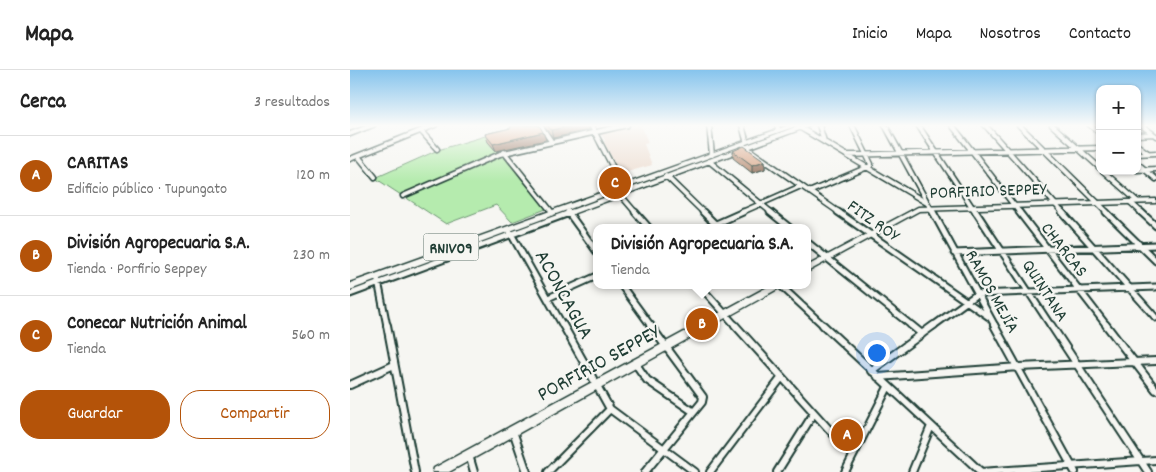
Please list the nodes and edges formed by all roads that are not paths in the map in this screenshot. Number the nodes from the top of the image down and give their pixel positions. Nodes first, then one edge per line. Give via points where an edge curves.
1 (389, 144) edge
2 (432, 144) edge
3 (543, 144) edge
4 (600, 144) edge
5 (710, 144) edge
6 (744, 144) joint
7 (827, 144) edge
8 (861, 144) edge
9 (895, 144) edge
10 (931, 144) edge
11 (966, 144) edge
12 (1002, 144) edge
13 (1038, 144) edge
14 (1072, 144) edge
15 (1096, 148) edge
16 (1141, 148) edge
17 (437, 149) dead end
18 (1043, 149) junction
19 (1078, 149) junction
20 (1008, 150) junction
21 (972, 151) junction
22 (504, 152) junction
23 (900, 152) junction
24 (936, 152) junction
25 (865, 153) junction
26 (1156, 153) edge
27 (1141, 154) edge
28 (1148, 154) junction
29 (846, 155) junction
30 (358, 156) junction
31 (711, 156) junction
32 (350, 159) edge
33 (1096, 165) edge
34 (1141, 166) edge
35 (866, 167) junction
36 (1141, 169) edge
37 (1144, 169) junction
38 (1156, 169) edge
39 (665, 175) junction
40 (1108, 175) edge
41 (375, 177) dead end
42 (1156, 179) edge
43 (801, 186) junction
44 (621, 189) junction
45 (810, 192) junction
46 (403, 196) dead end
47 (1137, 201) junction
48 (1156, 201) edge
49 (1130, 202) junction
50 (1097, 203) junction
51 (761, 204) junction
52 (1054, 204) junction
53 (928, 205) junction
54 (1013, 205) junction
55 (972, 206) junction
56 (551, 211) junction
57 (567, 211) junction
58 (646, 224) edge
59 (715, 224) edge
60 (721, 224) edge
61 (785, 224) edge
62 (1156, 226) edge
63 (510, 232) junction
64 (871, 234) junction
65 (811, 245) edge
66 (1140, 246) junction
67 (1156, 246) edge
68 (593, 247) edge
69 (1094, 248) junction
70 (1047, 250) junction
71 (1003, 252) junction
72 (954, 253) junction
73 (827, 258) junction
74 (1156, 261) edge
75 (811, 267) edge
76 (593, 278) edge
77 (378, 280) junction
78 (350, 285) edge
79 (1156, 287) edge
80 (1128, 288) junction
81 (624, 289) edge
82 (703, 289) edge
83 (772, 289) edge
84 (783, 289) edge
85 (1078, 290) junction
86 (1030, 292) junction
87 (350, 294) edge
88 (977, 294) junction
89 (548, 298) junction
90 (965, 301) junction
91 (725, 314) junction
92 (991, 318) junction
93 (1156, 318) edge
94 (922, 334) junction
95 (665, 346) junction
96 (1156, 361) edge
97 (1133, 362) junction
98 (635, 363) junction
99 (1076, 364) junction
100 (394, 365) junction
101 (1019, 367) junction
102 (872, 371) junction
103 (782, 377) junction
104 (878, 377) junction
105 (350, 385) edge
106 (595, 385) junction
107 (888, 387) junction
108 (1156, 390) edge
109 (610, 409) junction
110 (694, 412) junction
111 (814, 413) junction
112 (931, 426) junction
113 (513, 430) junction
114 (664, 450) junction
115 (469, 455) junction
116 (853, 456) junction
117 (1140, 460) junction
118 (1156, 460) edge
119 (1071, 464) junction
120 (415, 472) edge
121 (438, 472) edge
122 (474, 472) edge
123 (528, 472) edge
124 (548, 472) edge
125 (645, 472) edge
126 (695, 472) edge
127 (710, 472) edge
128 (777, 472) edge
129 (845, 472) edge
130 (912, 472) edge
131 (981, 472) edge
132 (1075, 472) edge
133 (1148, 472) edge

1 - 30 street
2 - 17 street
3 - 22 street
4 - 44 street
5 - 31 street
6 - 31 main road, RN1V09
6 - 43 street, FITZ ROY
7 - 29 street
8 - 25 street
9 - 23 street, RAMOS MEJÍA
10 - 24 street, QUINTANA
11 - 21 street, CHARCAS
12 - 20 street
13 - 18 street
14 - 19 street
15 - 19 street
16 - 28 street
18 - 19 street
18 - 20 street
18 - 50 street
19 - 33 street
20 - 21 street
20 - 52 street
21 - 24 street
21 - 54 street, CHARCAS
22 - 46 street
22 - 56 street
23 - 24 street
23 - 25 street
23 - 53 street, RAMOS MEJÍA
24 - 55 street, QUINTANA
25 - 29 street
25 - 35 street via 871,164
26 - 28 street
27 - 28 street
29 - 35 street
30 - 32 street
30 - 41 street
31 - 39 main road, RN1V09
31 - 44 main road, RN1V09
31 - 51 street
34 - 37 street
35 - 45 street
35 - 53 street
36 - 37 street
37 - 38 street
37 - 42 street
39 - 44 main road, RN1V09
39 - 59 street
40 - 47 street
43 - 45 street, FITZ ROY
43 - 51 street
44 - 56 main road, RN1V09
44 - 57 main road, RN1V09
44 - 58 street
45 - 64 street, FITZ ROY
47 - 48 main road, PORFIRIO SEPPEY
47 - 49 main road, PORFIRIO SEPPEY
49 - 50 main road, PORFIRIO SEPPEY
49 - 62 street
50 - 52 main road, PORFIRIO SEPPEY
50 - 66 street
51 - 60 street
51 - 61 street
52 - 54 main road, PORFIRIO SEPPEY
52 - 69 street
53 - 55 main road, PORFIRIO SEPPEY
53 - 64 main road, PORFIRIO SEPPEY
53 - 72 street, RAMOS MEJÍA
54 - 55 main road, PORFIRIO SEPPEY
54 - 70 street, CHARCAS
55 - 71 street, QUINTANA
56 - 78 main road, RN1V09
57 - 63 main road, RN1V09
57 - 68 street
63 - 77 main road, RN1V09
63 - 89 street, ACONCAGUA
64 - 73 main road, PORFIRIO SEPPEY
64 - 90 street, FITZ ROY
65 - 73 street
66 - 67 street
66 - 69 street
66 - 74 street
69 - 70 street
69 - 80 street
70 - 71 street
70 - 85 street, CHARCAS
71 - 72 street
71 - 86 street, QUINTANA
72 - 88 street, RAMOS MEJÍA
73 - 75 main road, PORFIRIO SEPPEY
73 - 94 street
76 - 89 street
77 - 78 main road, RN1V09
77 - 87 street
77 - 100 street
79 - 80 street
80 - 85 street
80 - 93 street
81 - 95 street
82 - 91 street
83 - 91 main road, PORFIRIO SEPPEY
84 - 102 street
85 - 86 street
85 - 97 street, CHARCAS
86 - 88 street
86 - 99 street, QUINTANA
88 - 90 street
88 - 92 street, RAMOS MEJÍA
89 - 106 street, ACONCAGUA
90 - 92 street, FITZ ROY
90 - 94 street
91 - 95 main road, PORFIRIO SEPPEY
91 - 103 street
92 - 101 street, RAMOS MEJÍA
94 - 102 street
95 - 98 main road, PORFIRIO SEPPEY
95 - 110 street via 702,397
96 - 97 street
97 - 99 street
97 - 108 street, CHARCAS
98 - 106 main road, PORFIRIO SEPPEY
98 - 110 street via 647,380
99 - 101 street
99 - 117 street, QUINTANA
100 - 105 street
100 - 120 street
101 - 104 street
101 - 119 street, RAMOS MEJÍA
102 - 104 street
103 - 111 street
103 - 127 street
104 - 107 street
106 - 109 street, ACONCAGUA
106 - 113 main road, PORFIRIO SEPPEY
107 - 112 street
107 - 116 street
109 - 114 street, ACONCAGUA
109 - 124 street
110 - 114 street
111 - 116 street
111 - 128 street
112 - 130 street
112 - 131 street
113 - 115 main road, PORFIRIO SEPPEY
113 - 123 street
114 - 125 street
114 - 126 street, ACONCAGUA
115 - 121 main road, PORFIRIO SEPPEY
115 - 122 street
116 - 129 street
117 - 118 street
117 - 119 street
117 - 133 street, QUINTANA
119 - 131 street
119 - 132 street, RAMOS MEJÍA

